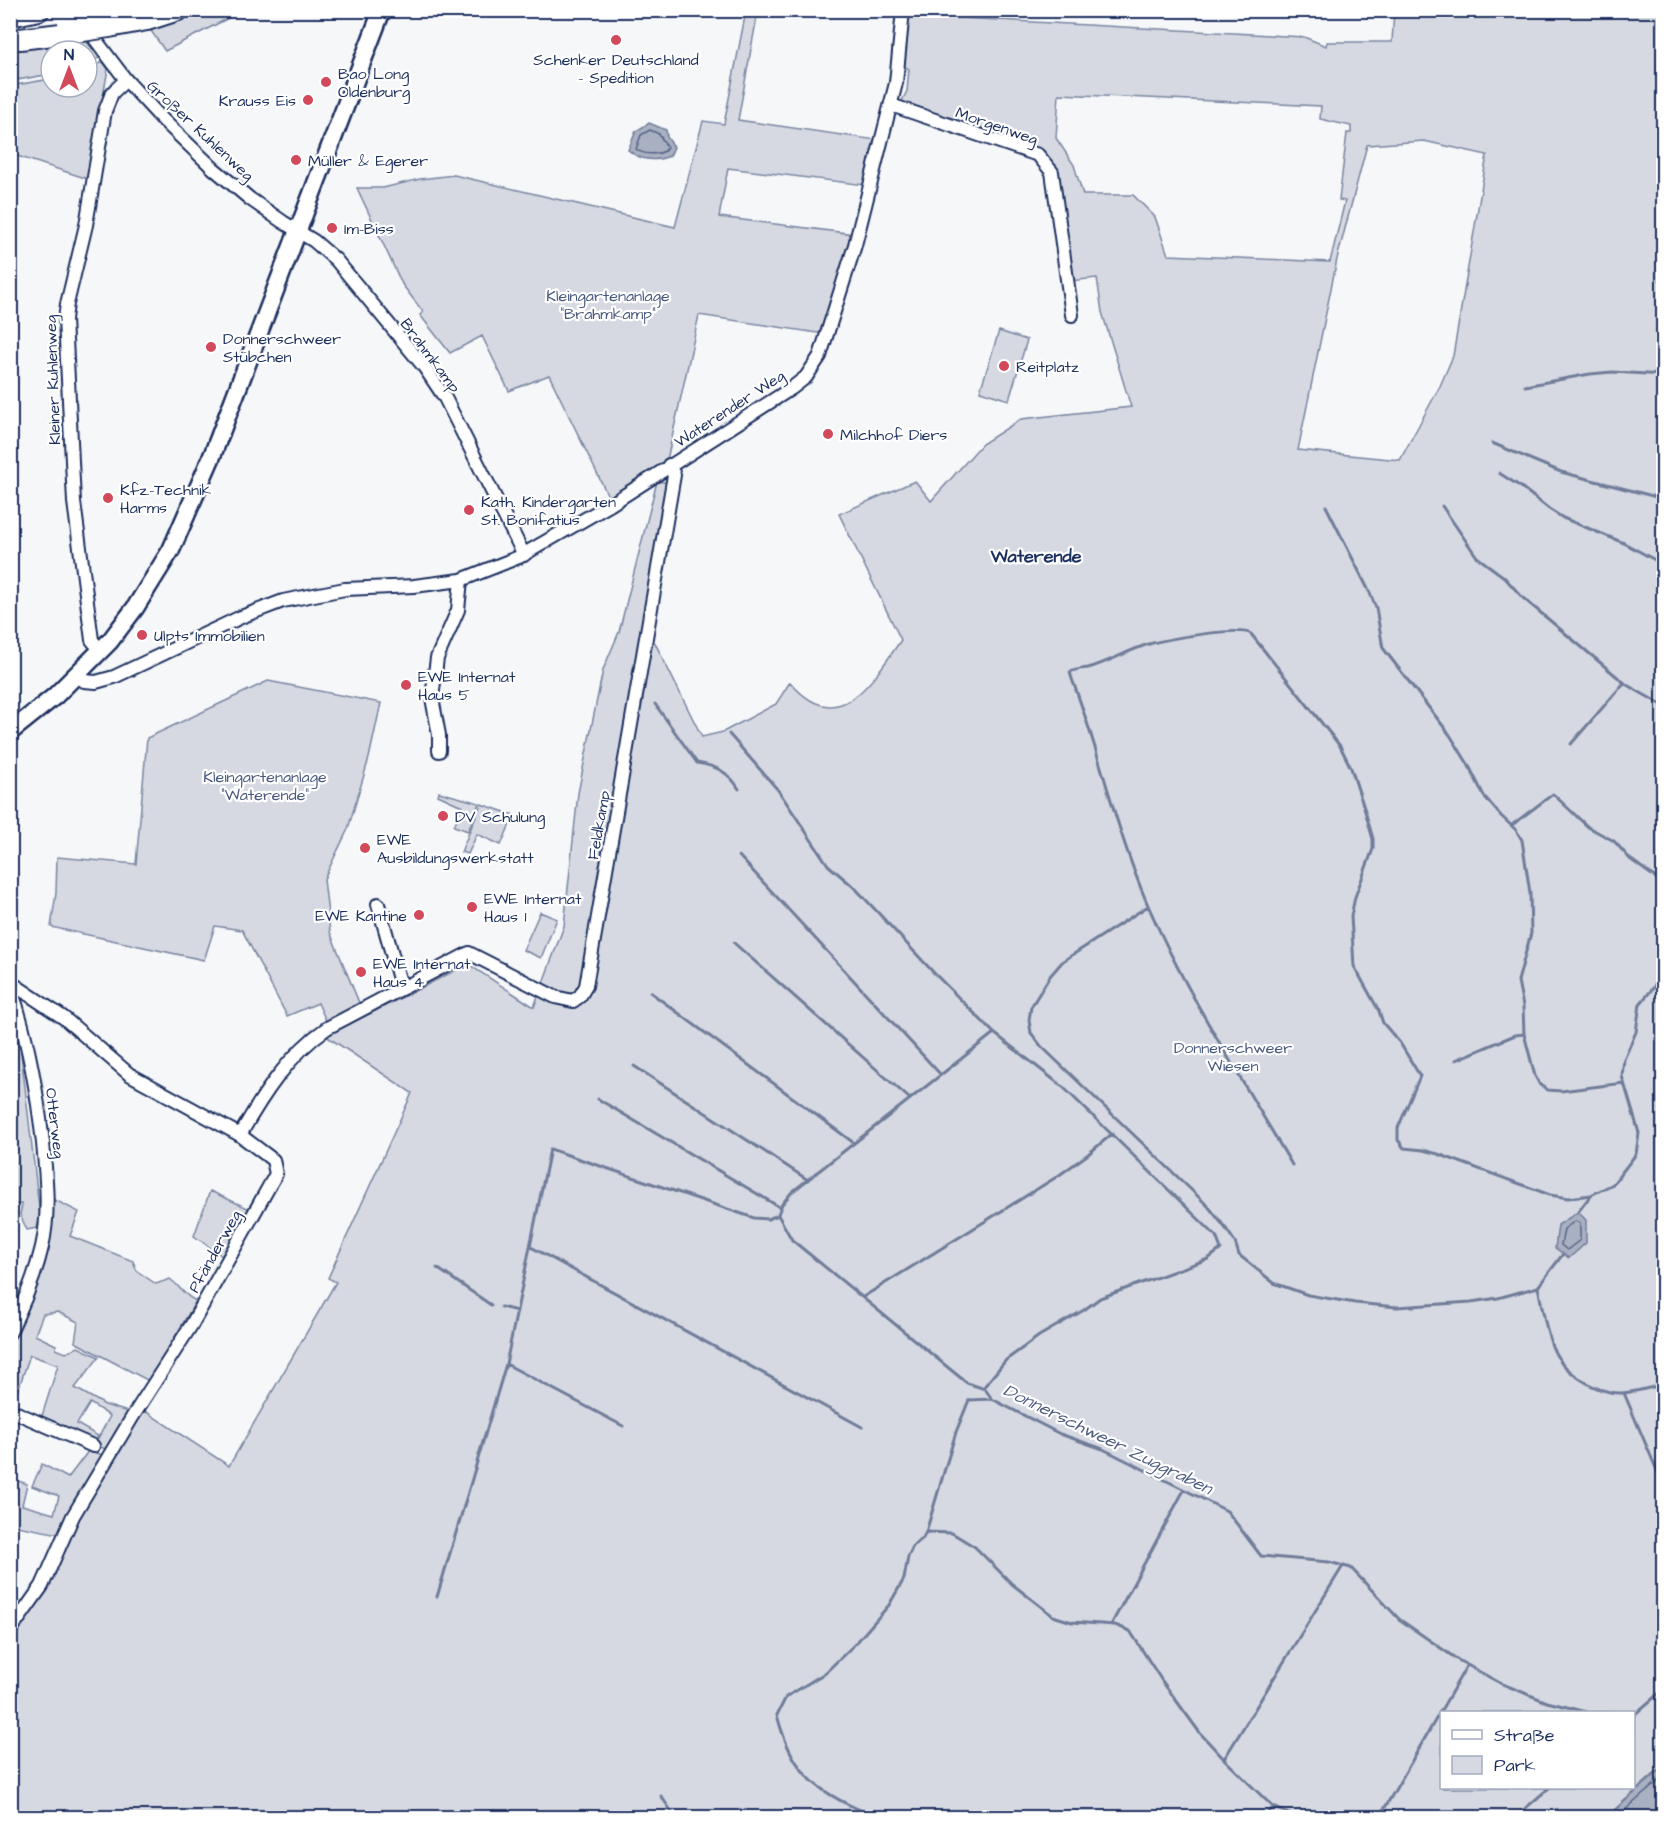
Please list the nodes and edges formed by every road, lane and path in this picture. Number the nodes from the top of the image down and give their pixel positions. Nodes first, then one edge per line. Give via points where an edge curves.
1 (39, 10) edge
2 (178, 10) edge
3 (382, 10) edge
4 (903, 10) edge
5 (10, 16) edge
6 (106, 17) edge
7 (68, 22) edge
8 (10, 32) edge
9 (10, 38) edge
10 (126, 80) junction
11 (891, 105) junction
12 (297, 231) junction
13 (1072, 315) dead end
14 (669, 465) junction
15 (524, 555) junction
16 (461, 580) junction
17 (101, 651) junction
18 (78, 675) junction
19 (10, 732) edge
20 (439, 751) dead end
21 (378, 904) dead end
22 (10, 984) edge
23 (404, 986) junction
24 (240, 1136) junction
25 (10, 1332) edge
26 (10, 1410) edge
27 (93, 1446) dead end
28 (10, 1631) edge

1 - 5 highway
2 - 6 highway via 147,20
3 - 12 main road
4 - 11 street, Waterender Weg
6 - 7 highway, bridge
7 - 8 highway
7 - 9 highway via 20,39
7 - 10 street, Großer Kuhlenweg
10 - 12 street, Großer Kuhlenweg via 213,168
10 - 17 street, Kleiner Kuhlenweg via 112,93 105,111 65,319 74,502 92,640
11 - 13 street, Morgenweg via 1038,155 1052,172
11 - 14 street, Waterender Weg via 855,245 820,356 806,377 792,388
12 - 15 street, Brahmkamp via 336,260 425,368 445,398
12 - 17 main road via 176,540 135,608
14 - 15 street, Waterender Weg
14 - 23 street, Feldkamp via 674,475 585,986 580,996 566,1000 469,953
15 - 16 street, Waterender Weg
16 - 18 street, Waterender Weg via 345,589 283,601 114,677 96,682 84,681
16 - 20 street via 458,610 437,658 432,698
17 - 18 main road
18 - 19 main road
21 - 23 street
22 - 24 street, Pfänderweg via 64,1018 129,1074
22 - 25 street, Otterweg via 32,1065 48,1196 43,1245 33,1281
23 - 24 street, Feldkamp via 309,1040 279,1076
24 - 28 street, Pfänderweg via 273,1160 276,1174 192,1324 74,1516 42,1586
26 - 27 street

